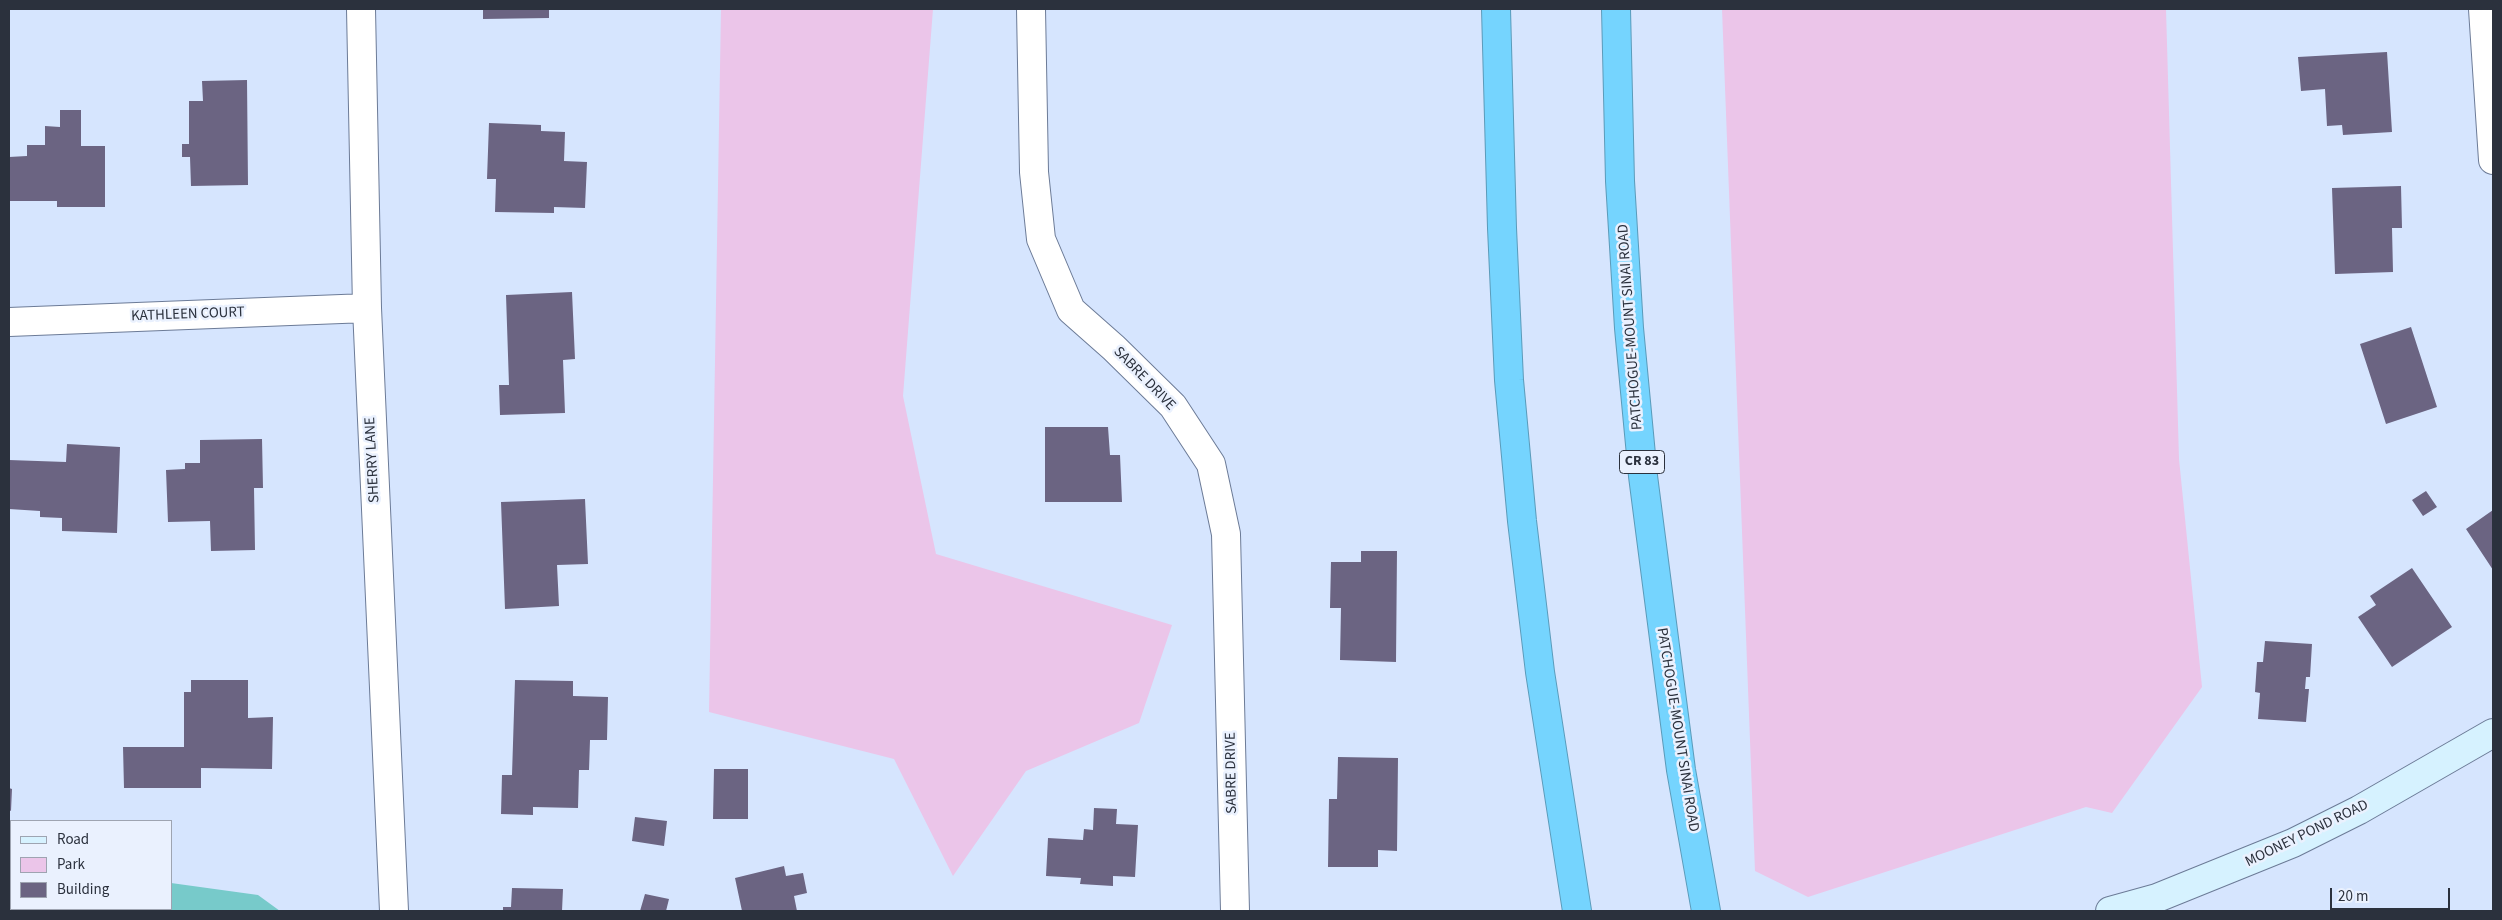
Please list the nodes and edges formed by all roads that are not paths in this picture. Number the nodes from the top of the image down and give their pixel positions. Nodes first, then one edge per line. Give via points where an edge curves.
1 (361, 9) edge
2 (1031, 9) edge
3 (1496, 9) edge
4 (1616, 9) edge
5 (2483, 9) edge
6 (2493, 160) edge
7 (367, 308) junction
8 (9, 322) edge
9 (2493, 733) edge
10 (394, 911) edge
11 (1235, 911) edge
12 (1578, 911) edge
13 (1706, 911) edge
14 (2110, 911) edge

1 - 7 street, SHERRY LANE
2 - 11 street, SABRE DRIVE via 1034,172 1041,239 1071,310 1173,406 1211,464 1226,534
3 - 12 highway via 1509,380 1539,662
4 - 13 highway, PATCHOGUE-MOUNT SINAI ROAD / CR 83 via 1620,181 1643,476 1681,770
5 - 6 street
7 - 8 street, KATHLEEN COURT
7 - 10 street, SHERRY LANE
9 - 14 street, MOONEY POND ROAD via 2359,810 2293,843 2157,898

